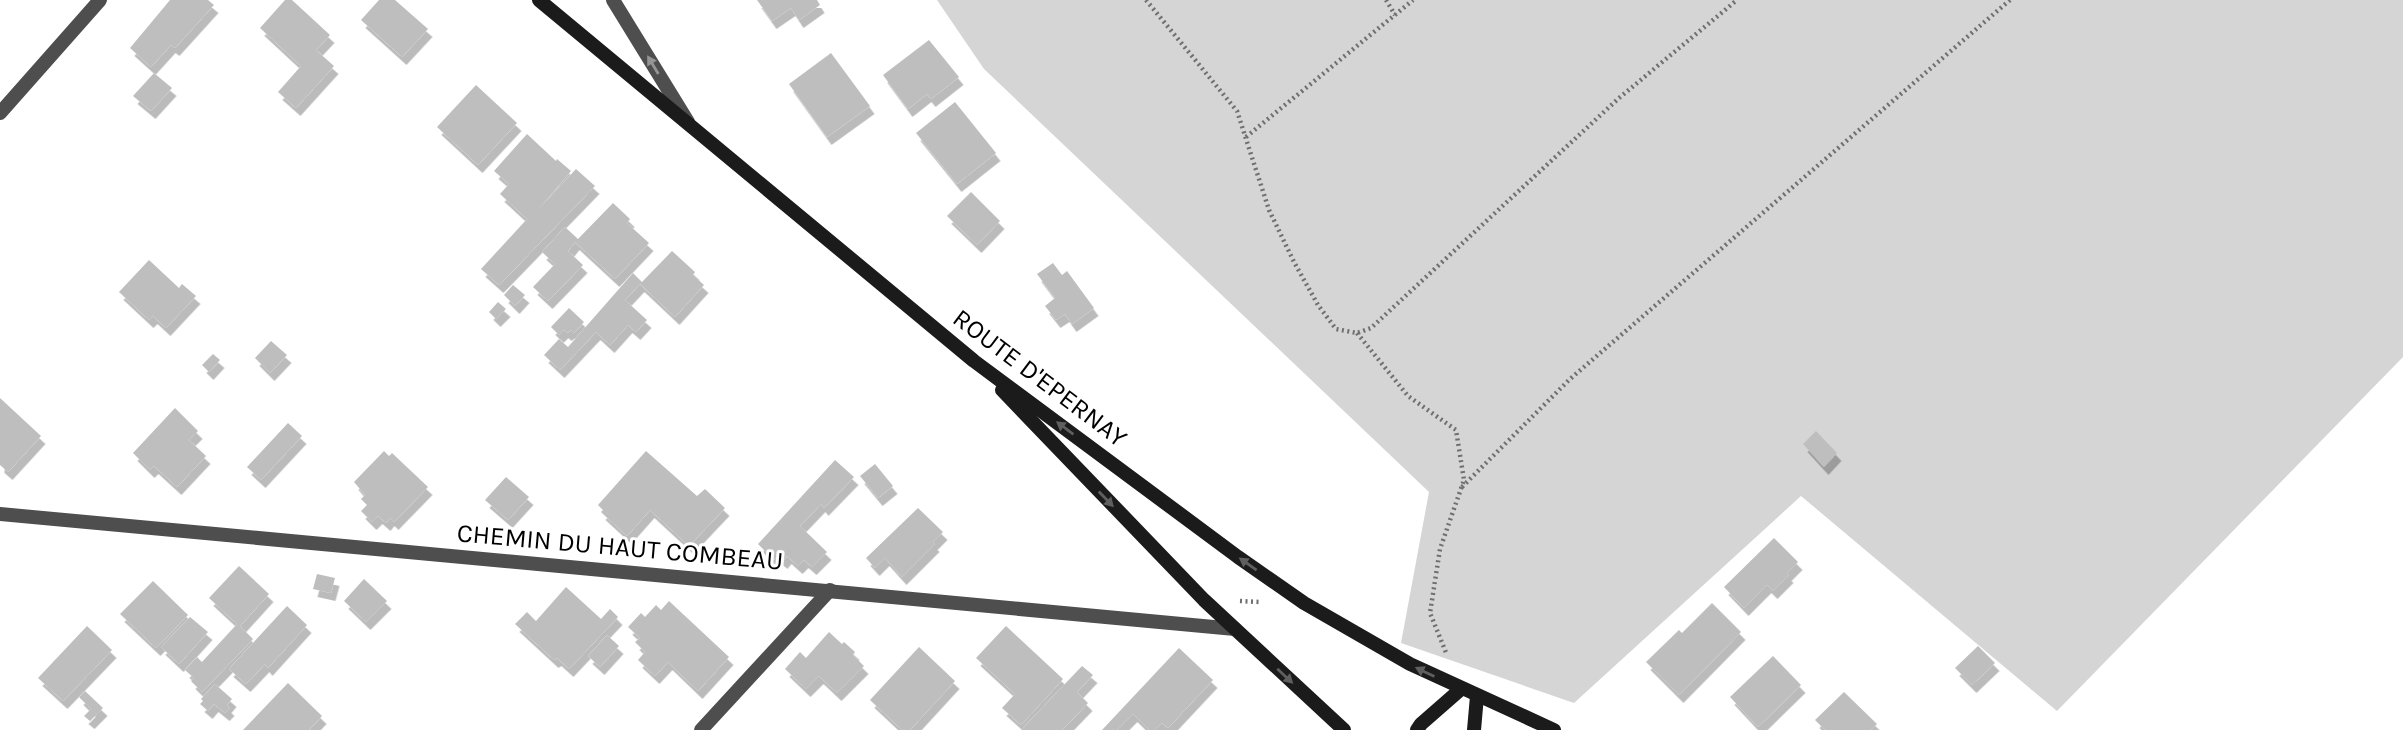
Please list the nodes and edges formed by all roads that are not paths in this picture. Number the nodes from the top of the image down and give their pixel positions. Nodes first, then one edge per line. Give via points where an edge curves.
1 (100, 0) edge
2 (538, 0) edge
3 (613, 0) edge
4 (0, 113) edge
5 (688, 124) junction
6 (974, 361) junction
7 (0, 514) edge
8 (830, 590) junction
9 (1235, 629) junction
10 (1461, 690) junction
11 (1477, 696) junction
12 (702, 730) edge
13 (1345, 730) edge
14 (1417, 730) edge
15 (1474, 730) edge
16 (1555, 730) edge

1 - 4 street
2 - 5 main road, ROUTE D'EPERNAY
5 -> 3 street
5 - 6 main road, ROUTE D'EPERNAY
6 -> 9 main road
10 -> 6 main road, ROUTE D'EPERNAY via 1304,603
7 - 8 street, CHEMIN DU HAUT COMBEAU
8 - 9 street, CHEMIN DU HAUT COMBEAU
8 - 12 street
9 -> 13 main road
10 - 11 main road, ROUTE D'EPERNAY
10 - 14 main road
11 - 15 main road
11 - 16 main road, ROUTE D'EPERNAY

